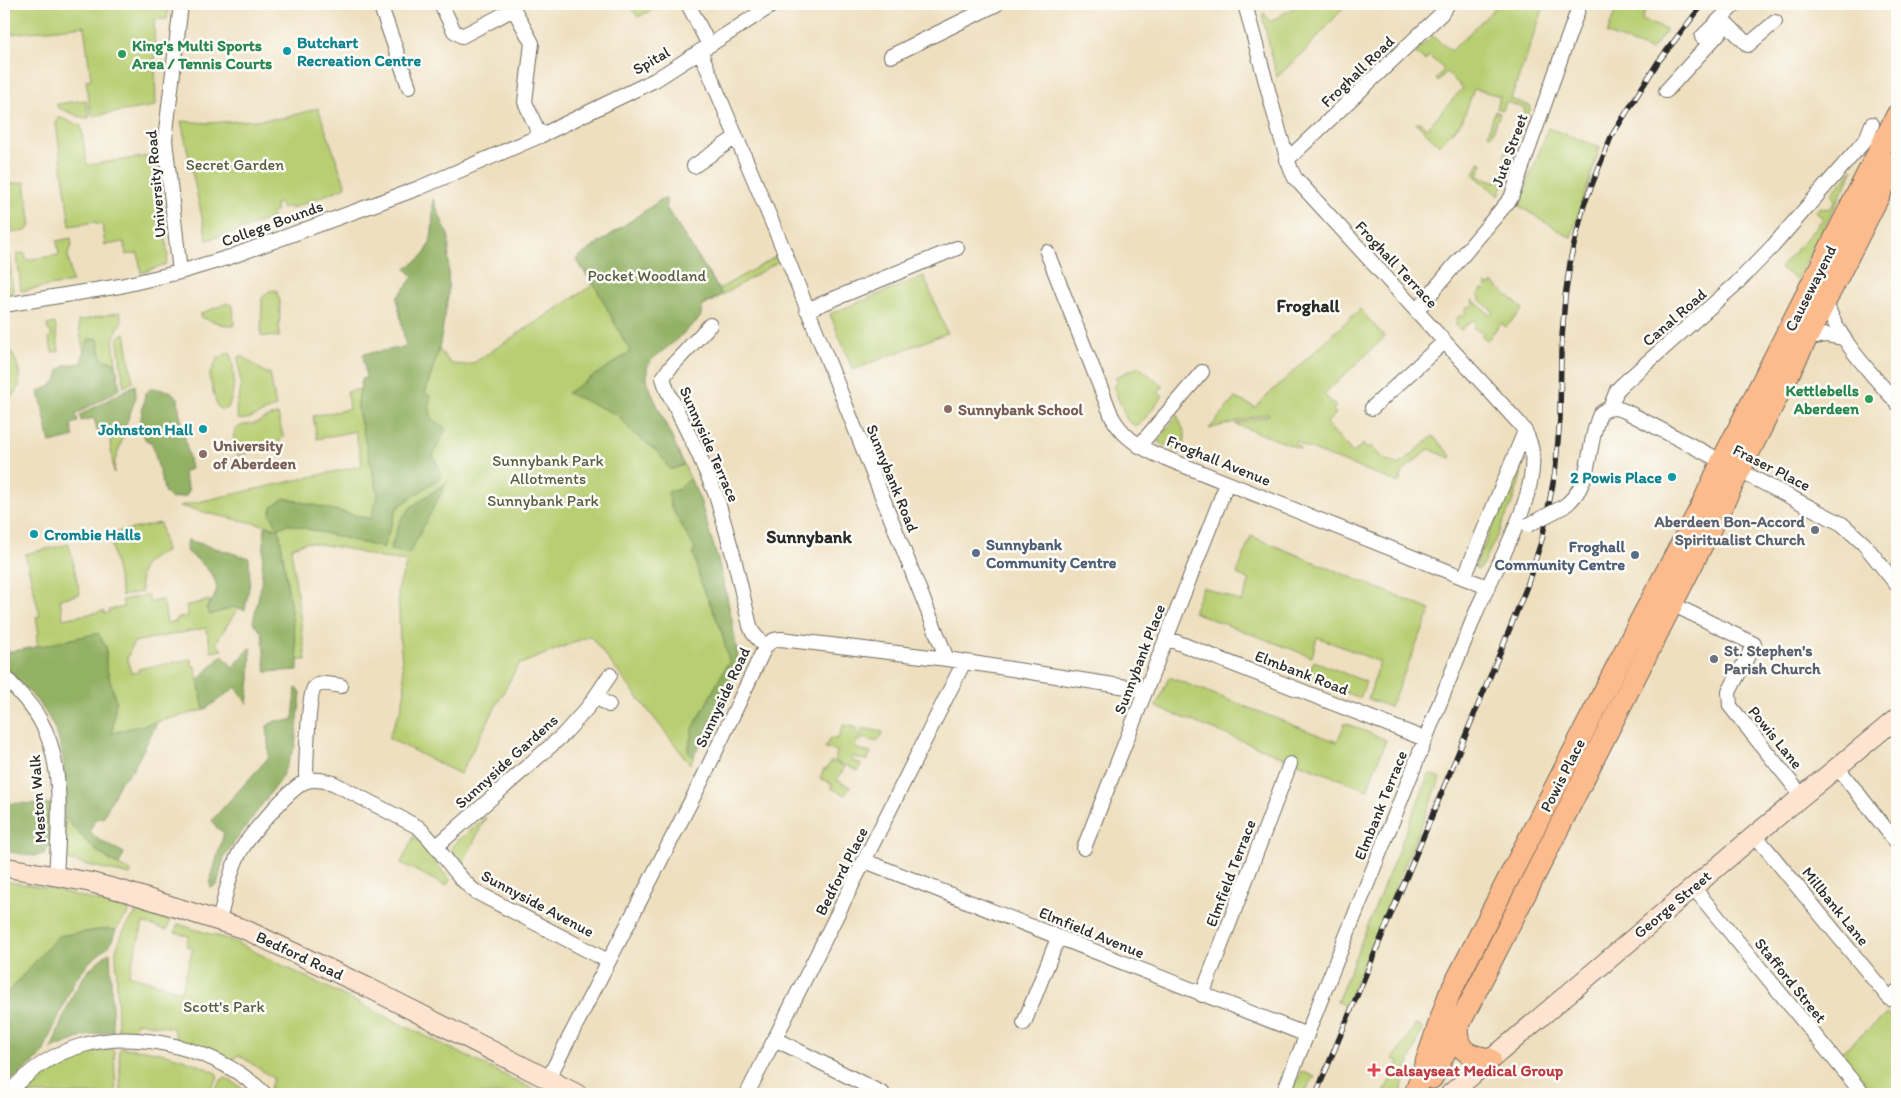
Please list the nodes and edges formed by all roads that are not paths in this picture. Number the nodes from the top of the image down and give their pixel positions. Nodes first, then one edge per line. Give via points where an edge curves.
1 (181, 4) edge
2 (380, 4) edge
3 (441, 4) edge
4 (688, 4) edge
5 (774, 4) edge
6 (997, 4) edge
7 (1245, 4) edge
8 (1448, 4) edge
9 (1580, 4) edge
10 (1735, 4) edge
11 (513, 6) edge
12 (1721, 18) junction
13 (1775, 22) dead end
14 (1702, 37) dead end
15 (704, 48) junction
16 (891, 56) dead end
17 (409, 87) dead end
18 (1666, 91) dead end
19 (1897, 115) edge
20 (1872, 124) dead end
21 (540, 136) junction
22 (736, 137) junction
23 (1288, 160) junction
24 (1897, 160) edge
25 (694, 166) dead end
26 (957, 248) dead end
27 (1047, 252) dead end
28 (180, 272) junction
29 (1826, 302) junction
30 (4, 305) edge
31 (807, 310) junction
32 (1417, 310) junction
33 (710, 325) dead end
34 (1844, 338) junction
35 (1806, 339) junction
36 (1444, 342) junction
37 (1202, 372) dead end
38 (1897, 404) edge
39 (1372, 408) dead end
40 (1610, 408) junction
41 (1525, 431) junction
42 (1139, 446) junction
43 (1731, 466) junction
44 (1227, 483) junction
45 (1522, 528) junction
46 (1464, 578) junction
47 (1897, 585) edge
48 (1487, 587) junction
49 (1672, 604) junction
50 (1166, 638) junction
51 (765, 647) junction
52 (947, 659) junction
53 (964, 662) junction
54 (4, 675) edge
55 (610, 675) dead end
56 (341, 686) dead end
57 (1146, 690) junction
58 (596, 697) junction
59 (609, 705) dead end
60 (1897, 718) edge
61 (1425, 739) junction
62 (1290, 764) dead end
63 (1837, 767) junction
64 (306, 781) junction
65 (1802, 796) junction
66 (1755, 835) junction
67 (1897, 843) edge
68 (437, 846) junction
69 (1084, 848) dead end
70 (865, 861) junction
71 (4, 866) edge
72 (56, 875) junction
73 (1693, 887) junction
74 (219, 920) junction
75 (1058, 938) junction
76 (608, 961) junction
77 (1202, 995) junction
78 (1894, 995) edge
79 (1024, 1024) dead end
80 (1457, 1027) junction
81 (1307, 1035) junction
82 (775, 1039) junction
83 (1490, 1059) junction
84 (548, 1079) junction
85 (8, 1094) edge
86 (265, 1094) edge
87 (577, 1094) edge
88 (747, 1094) edge
89 (883, 1094) edge
90 (1283, 1094) edge
91 (1415, 1094) edge
92 (1423, 1094) edge
93 (1450, 1094) edge
94 (1863, 1094) edge

1 - 28 street, University Road via 165,140
2 - 17 street
3 - 11 street via 454,31 462,36
4 - 15 street, Sunnybank Road
5 - 15 street, Spital
6 - 16 street
7 - 23 street, Froghall Terrace
8 - 23 street, Froghall Road
9 - 32 street, Jute Street via 1507,204
10 - 12 street
11 - 21 street via 532,43 525,102
12 - 13 street via 1748,45
12 - 14 street
12 - 18 street via 1720,32
15 - 21 street, Spital via 655,80
15 - 22 street, Sunnybank Road
19 - 43 main road, Causewayend
20 - 40 street, Canal Road via 1861,145 1773,246 1709,310 1623,384
21 - 28 street, College Bounds via 419,188
22 - 25 street
22 - 31 street, Sunnybank Road
23 - 32 street, Froghall Terrace via 1295,178
24 - 29 main road, Causewayend
26 - 31 street
27 - 42 street, Froghall Avenue via 1112,417 1126,436
28 - 30 street, College Bounds via 120,286
29 - 34 street via 1831,320
29 - 35 main road, Causewayend
31 - 52 street, Sunnybank Road
32 - 36 street, Froghall Terrace
33 - 51 street, Sunnyside Terrace via 663,378 716,495 750,626
34 - 35 street via 1826,335
34 - 38 street
35 - 43 main road, Causewayend
36 - 39 street
36 - 41 street, Froghall Terrace
37 - 42 street
40 - 43 street, Fraser Place via 1629,413
40 - 45 street, Canal Road, bridge via 1603,411 1598,420 1579,491 1574,498
41 - 45 street, Froghall Terrace via 1531,444 1533,466
41 - 46 street
42 - 44 street, Froghall Avenue
43 - 47 street, Fraser Place via 1842,524 1864,544
43 - 49 main road, Powis Place
43 - 91 main road, Powis Place via 1701,507 1455,981
44 - 46 street, Froghall Avenue
44 - 50 street, Sunnybank Place
45 - 48 street, Elmbank Terrace
46 - 48 street, Froghall Avenue
48 - 61 street, Elmbank Terrace
49 - 65 street, Powis Lane via 1754,644 1730,692 1730,706
49 - 80 main road, Powis Place
50 - 57 street, Sunnybank Place
50 - 61 street, Elmbank Road
51 - 52 street, Sunnyside Road via 774,639 781,639
51 - 76 street, Sunnyside Road via 702,780
52 - 53 street, Sunnyside Road
53 - 57 street, Sunnyside Road
53 - 70 street, Bedford Place
54 - 72 street, Meston Walk via 37,715 51,744 58,817
55 - 58 street, Sunnyside Gardens
56 - 64 street via 323,684 314,688
57 - 69 street, Sunnybank Place
58 - 59 street
58 - 68 street, Sunnyside Gardens via 554,744
60 - 63 street, George Street
61 - 81 street, Elmbank Terrace
62 - 77 street, Elmfield Terrace
63 - 65 street, George Street
63 - 67 street
64 - 68 street, Sunnyside Avenue via 333,783 413,824
64 - 74 street via 288,795 239,853
65 - 66 street, George Street
66 - 73 street, George Street
66 - 78 street, Millbank Lane
68 - 76 street, Sunnyside Avenue via 476,892
70 - 75 street, Elmfield Avenue
70 - 82 street, Bedford Place
71 - 72 street, Bedford Road
72 - 74 street, Bedford Road via 137,894
73 - 83 street, George Street
73 - 94 street, Stafford Street
74 - 84 street, Bedford Road via 286,947
75 - 77 street, Elmfield Avenue
75 - 79 street
76 - 84 street, Sunnyside Road
77 - 81 street, Elmfield Avenue
80 - 83 main road via 1457,1037 1464,1051
80 - 92 main road, Powis Place
81 - 90 street, Elmbank Terrace
82 - 88 street, Bedford Place
82 - 89 street
83 - 93 street, George Street
84 - 87 street, Bedford Road
85 - 86 street via 32,1071 68,1050 98,1041 131,1038 197,1052 228,1066

